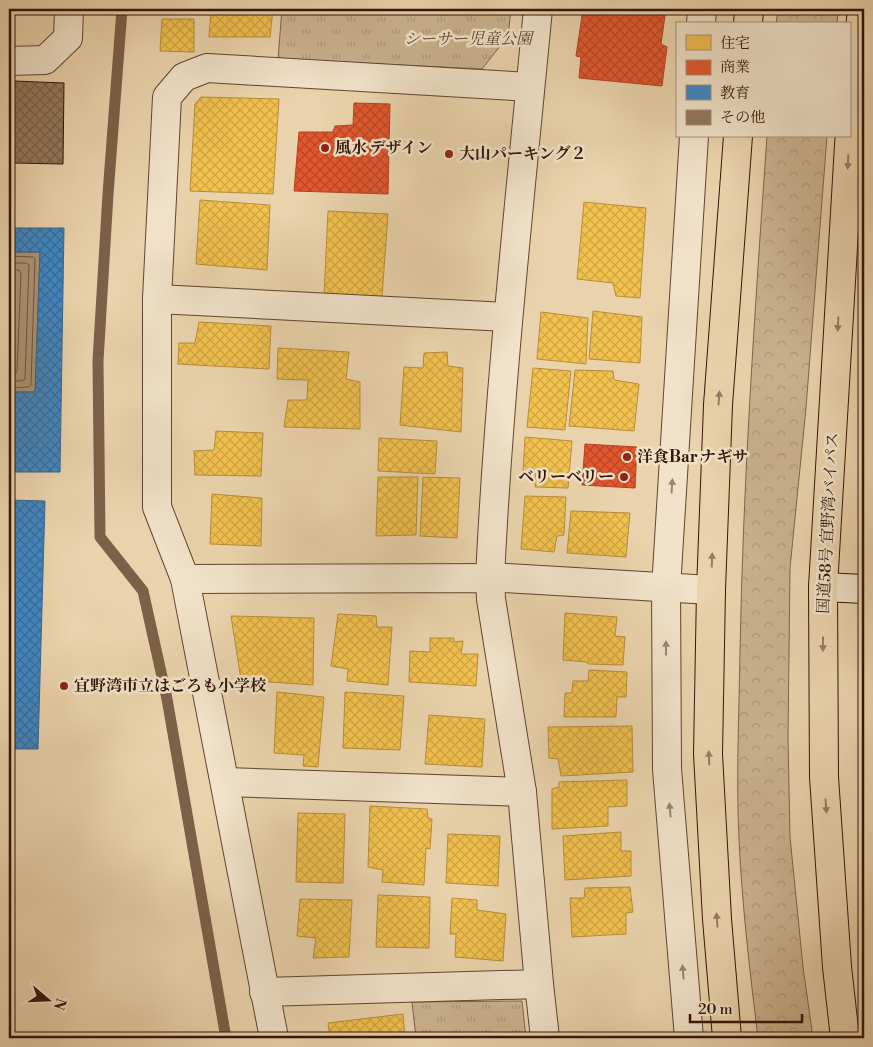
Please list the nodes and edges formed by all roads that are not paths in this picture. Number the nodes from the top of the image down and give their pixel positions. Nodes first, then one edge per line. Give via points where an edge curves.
1 (69, 9) edge
2 (538, 9) edge
3 (702, 9) edge
4 (750, 9) edge
5 (862, 9) edge
6 (701, 22) edge
7 (748, 22) edge
8 (9, 61) edge
9 (530, 87) junction
10 (850, 135) edge
11 (694, 138) edge
12 (738, 138) edge
13 (850, 138) edge
14 (157, 299) junction
15 (507, 317) junction
16 (185, 578) junction
17 (490, 578) junction
18 (823, 587) junction
19 (666, 588) junction
20 (864, 589) edge
21 (711, 590) junction
22 (224, 782) junction
23 (522, 792) junction
24 (539, 984) junction
25 (264, 992) junction
26 (274, 1038) edge
27 (546, 1038) edge
28 (689, 1038) edge
29 (727, 1038) edge
30 (845, 1038) edge

1 - 8 street via 68,38 45,60
2 - 9 street
3 - 6 street
4 - 7 highway
5 -> 10 highway, 国道58号 宜野湾バイパス
9 - 14 street via 207,68 184,76 167,97
9 - 15 street
19 -> 11 street
21 -> 12 highway via 718,405
13 -> 18 highway, 国道58号 宜野湾バイパス
14 - 15 street
14 - 16 street via 157,507
15 - 17 street
16 - 17 street
16 - 22 street
17 - 19 street
17 - 23 street
18 - 20 street
18 -> 30 highway, 国道58号 宜野湾バイパス via 824,777
19 - 21 street
28 -> 19 street via 667,769
29 -> 21 highway via 708,754
22 - 23 street
22 - 25 street
23 - 24 street
24 - 25 street
24 - 27 street
25 - 26 street

